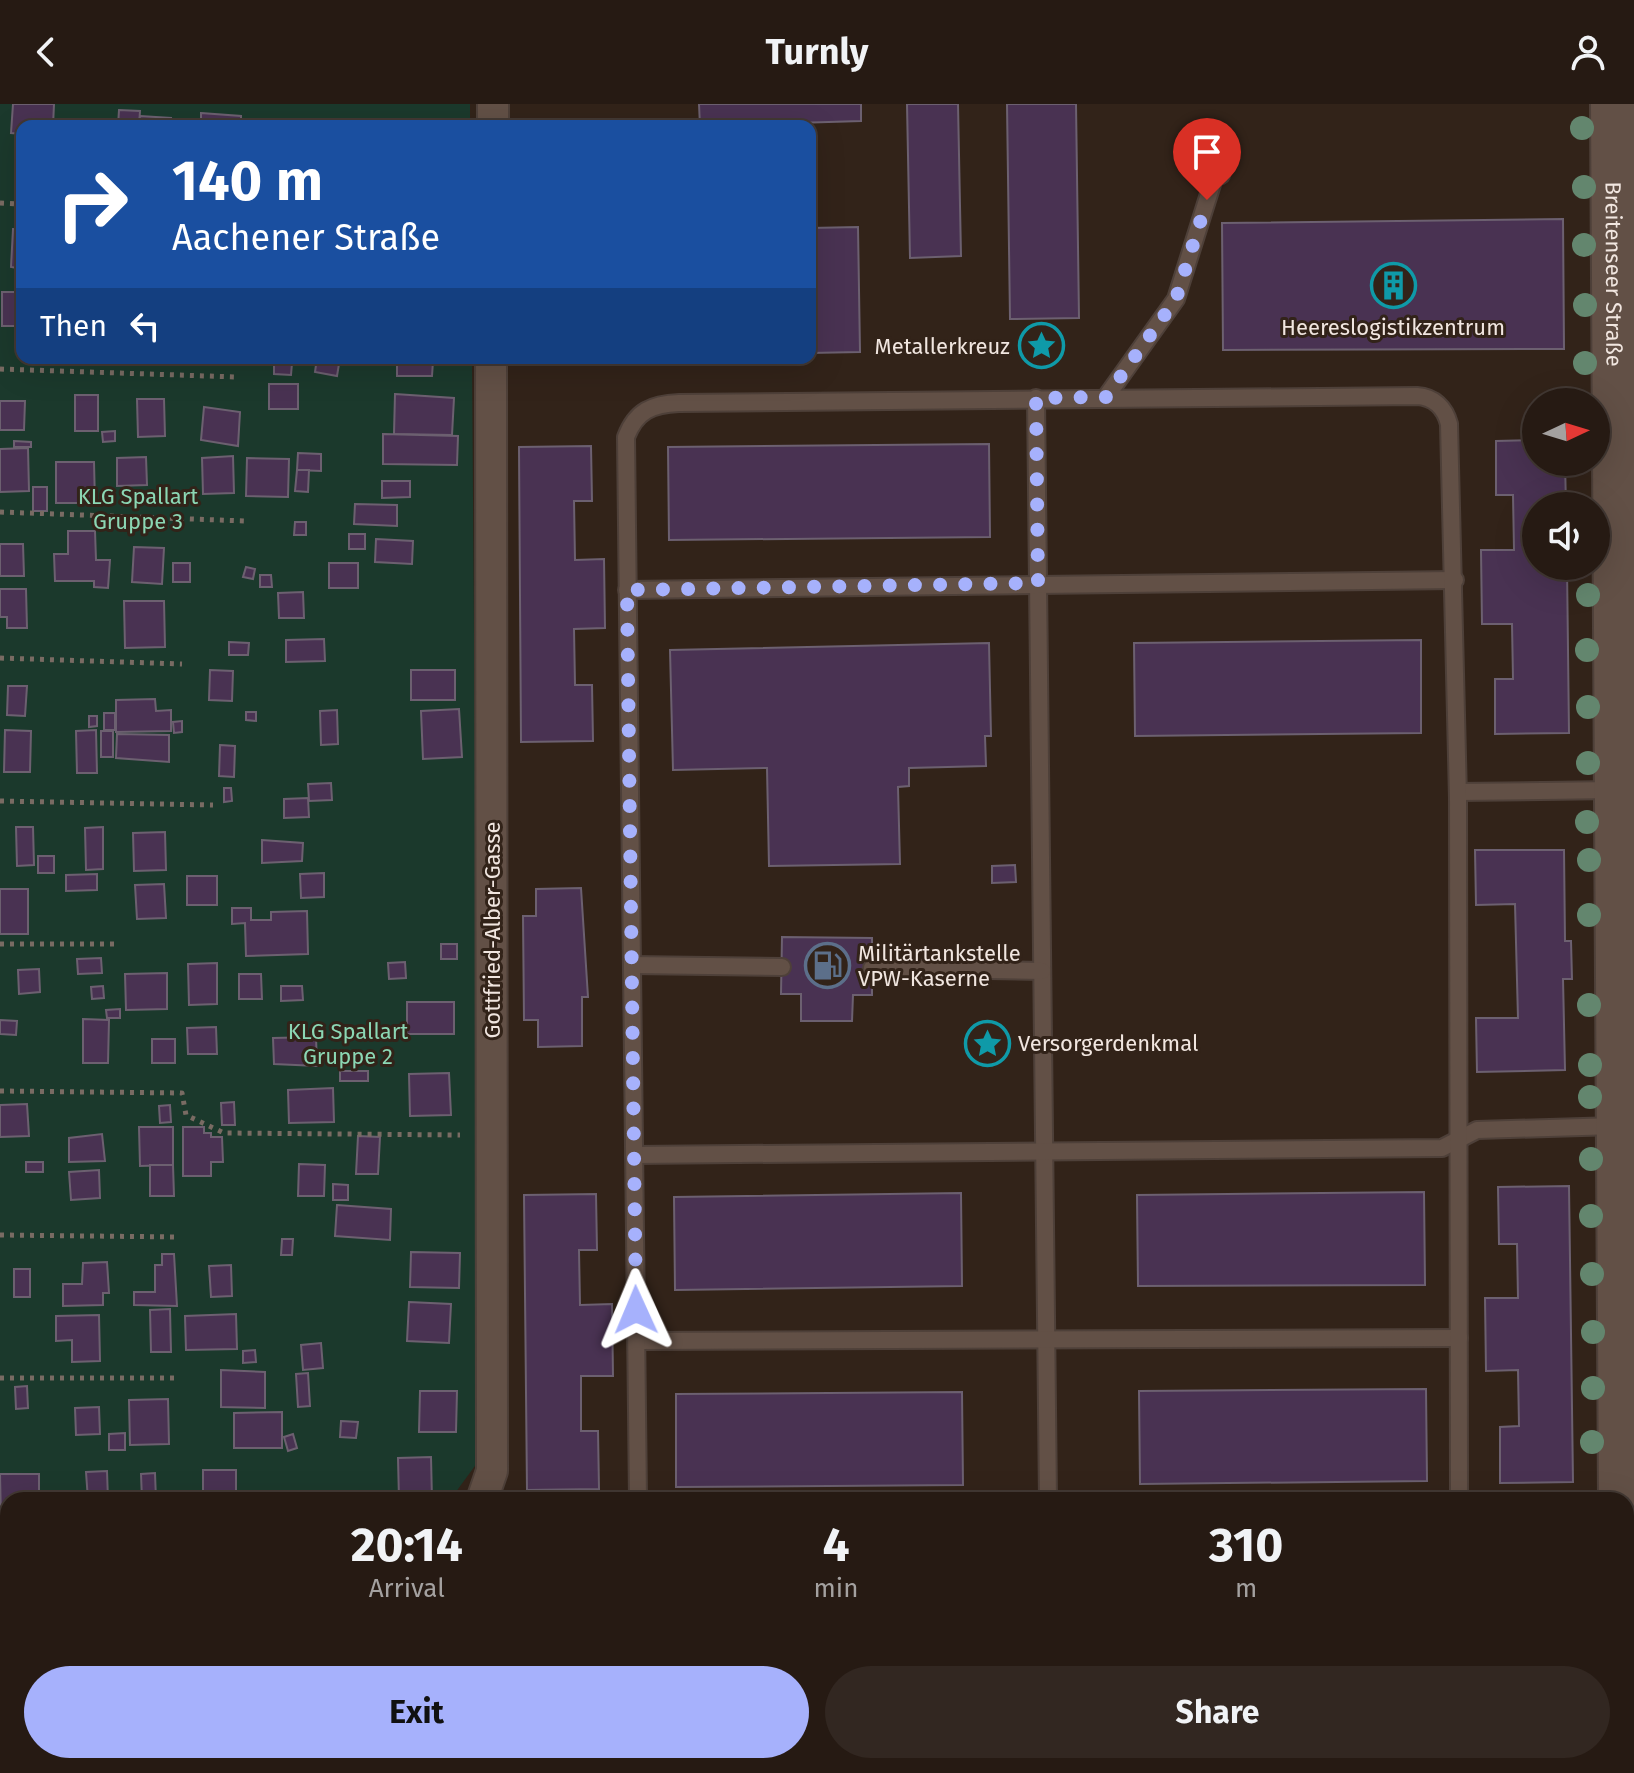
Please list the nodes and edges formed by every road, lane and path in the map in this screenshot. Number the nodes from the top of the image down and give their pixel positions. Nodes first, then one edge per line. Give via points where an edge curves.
1 (1613, 104) edge
2 (1221, 175) dead end
3 (491, 364) edge
4 (0, 369) edge
5 (237, 377) dead end
6 (1624, 382) edge
7 (1106, 397) junction
8 (1036, 398) junction
9 (0, 512) edge
10 (245, 521) dead end
11 (1455, 580) junction
12 (1038, 583) junction
13 (627, 590) junction
14 (0, 658) edge
15 (182, 664) dead end
16 (1624, 676) edge
17 (1615, 790) junction
18 (1458, 792) junction
19 (0, 801) edge
20 (213, 805) dead end
21 (1625, 900) edge
22 (0, 944) edge
23 (120, 944) dead end
24 (632, 965) junction
25 (782, 967) dead end
26 (872, 968) dead end
27 (1042, 971) junction
28 (0, 1091) edge
29 (1618, 1126) junction
30 (493, 1135) junction
31 (1458, 1140) junction
32 (1044, 1152) junction
33 (634, 1155) junction
34 (0, 1235) edge
35 (178, 1237) dead end
36 (1046, 1337) junction
37 (1459, 1338) junction
38 (637, 1341) junction
39 (0, 1378) edge
40 (178, 1378) dead end
41 (485, 1492) edge
42 (638, 1492) edge
43 (1048, 1492) edge
44 (1459, 1492) edge
45 (1621, 1492) edge

1 - 6 street, Breitenseer Straße
2 - 7 lane via 1214,178 1176,299
3 - 30 street, Gottfried-Alber-Gasse
4 - 5 path
6 - 16 street, Breitenseer Straße
7 - 8 lane
7 - 11 lane via 1428,397 1449,424
8 - 12 lane
8 - 13 lane via 660,404 643,410 626,437
9 - 10 path
11 - 12 lane
11 - 18 lane
12 - 13 lane
12 - 27 lane
13 - 24 lane
14 - 15 path
16 - 17 street, Breitenseer Straße
17 - 18 lane
17 - 21 street, Breitenseer Straße
18 - 31 lane
19 - 20 path
21 - 29 street, Breitenseer Straße
22 - 23 path
24 - 25 lane
24 - 33 lane
26 - 27 lane
27 - 32 lane
28 - 30 path via 182,1093 186,1115 224,1133
29 - 31 lane via 1477,1130
29 - 45 street, Breitenseer Straße
30 - 41 street, Gottfried-Alber-Gasse via 492,1471
31 - 32 lane via 1442,1148
31 - 37 lane
32 - 33 lane
32 - 36 lane
33 - 38 lane
34 - 35 path
36 - 37 lane
36 - 38 lane
36 - 43 lane
37 - 44 lane
38 - 42 lane
39 - 40 path

